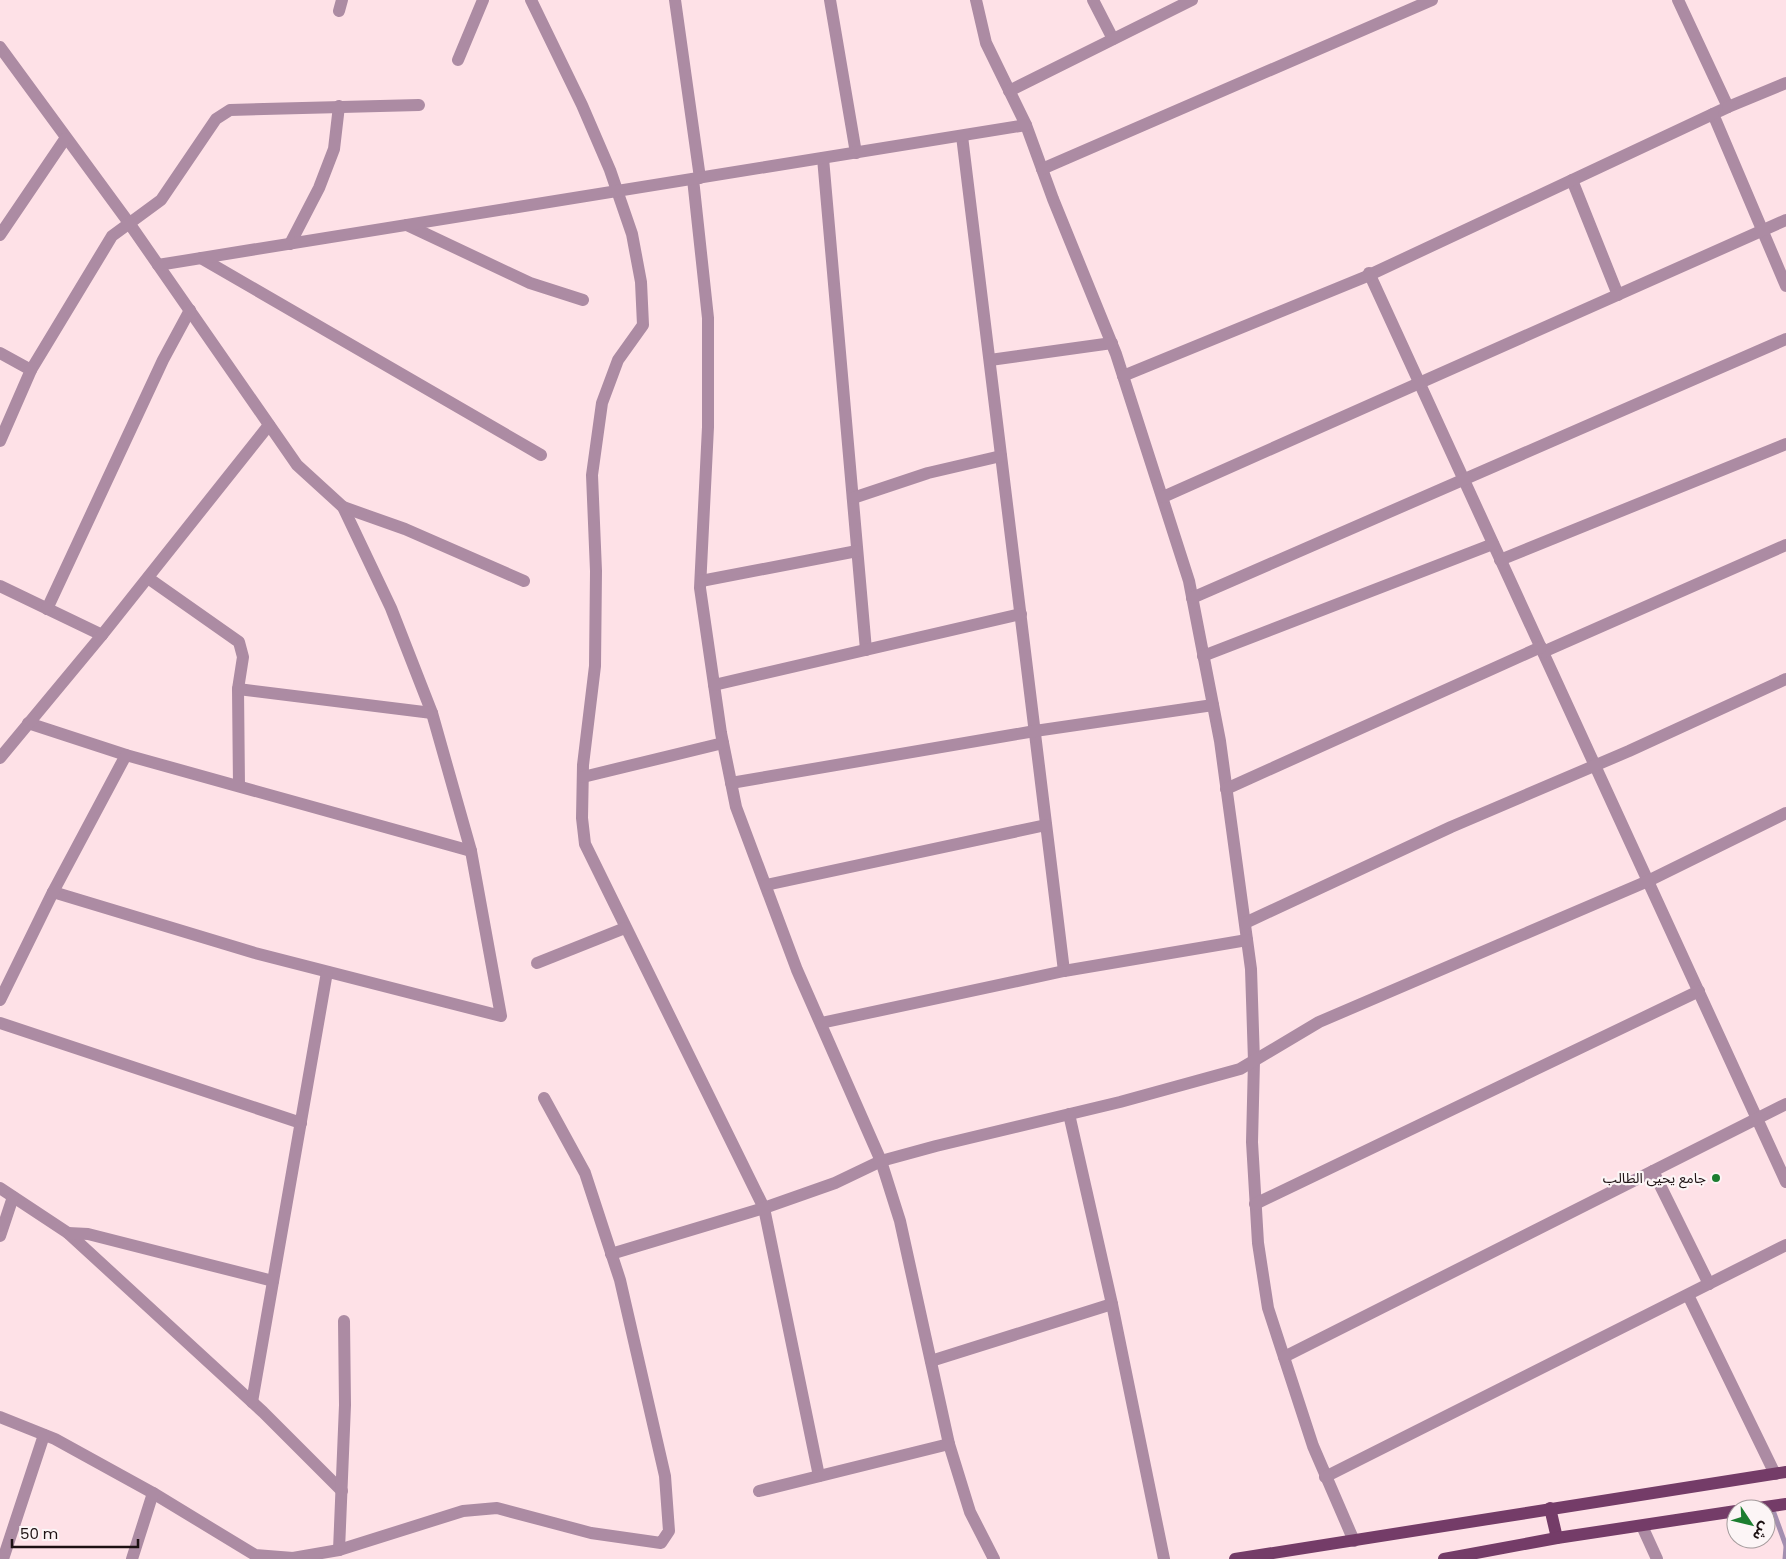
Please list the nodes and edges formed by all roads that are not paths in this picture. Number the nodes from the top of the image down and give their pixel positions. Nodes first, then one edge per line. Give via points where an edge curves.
1 (482, 0) edge
2 (531, 0) edge
3 (675, 0) edge
4 (830, 0) edge
5 (976, 0) edge
6 (1093, 0) edge
7 (1192, 0) edge
8 (1432, 0) edge
9 (1678, 0) edge
10 (1416, 3) edge
11 (1113, 39) junction
12 (0, 47) edge
13 (458, 60) dead end
14 (1786, 83) edge
15 (1009, 91) junction
16 (419, 105) dead end
17 (339, 106) junction
18 (1728, 107) junction
19 (1713, 114) junction
20 (1026, 125) junction
21 (962, 136) junction
22 (65, 139) junction
23 (856, 153) junction
24 (823, 158) junction
25 (1042, 169) junction
26 (696, 178) junction
27 (1572, 180) junction
28 (616, 191) junction
29 (1786, 220) edge
30 (129, 222) junction
31 (407, 225) junction
32 (1762, 230) junction
33 (0, 234) edge
34 (290, 244) junction
35 (201, 258) junction
36 (158, 265) junction
37 (1369, 273) junction
38 (1786, 286) edge
39 (1618, 294) junction
40 (583, 300) dead end
41 (190, 310) junction
42 (1786, 339) edge
43 (1112, 343) junction
44 (0, 353) edge
45 (990, 360) junction
46 (31, 370) junction
47 (1123, 376) junction
48 (1419, 383) junction
49 (269, 425) junction
50 (0, 441) edge
51 (1786, 444) edge
52 (541, 455) dead end
53 (1002, 456) junction
54 (1464, 480) junction
55 (1163, 497) junction
56 (853, 498) junction
57 (343, 507) junction
58 (1493, 544) junction
59 (1786, 545) edge
60 (857, 551) junction
61 (1500, 560) junction
62 (148, 578) junction
63 (524, 581) dead end
64 (701, 581) junction
65 (0, 586) edge
66 (1192, 598) junction
67 (48, 609) junction
68 (1021, 614) junction
69 (102, 635) junction
70 (1542, 649) junction
71 (866, 650) junction
72 (1203, 656) junction
73 (1786, 679) edge
74 (714, 685) junction
75 (238, 690) junction
76 (1213, 705) junction
77 (432, 712) junction
78 (28, 724) junction
79 (1035, 731) junction
80 (723, 744) junction
81 (126, 755) junction
82 (0, 758) edge
83 (1595, 766) junction
84 (583, 777) junction
85 (731, 783) junction
86 (239, 786) junction
87 (1226, 789) junction
88 (1786, 813) edge
89 (1046, 825) junction
90 (471, 850) junction
91 (1648, 881) junction
92 (766, 886) junction
93 (53, 892) junction
94 (1245, 923) junction
95 (626, 928) junction
96 (1247, 940) junction
97 (538, 963) dead end
98 (1064, 970) junction
99 (327, 972) junction
100 (1699, 991) junction
101 (0, 1000) edge
102 (0, 1023) edge
103 (821, 1023) junction
104 (1254, 1061) junction
105 (544, 1098) dead end
106 (1786, 1104) edge
107 (1069, 1114) junction
108 (1757, 1119) junction
109 (301, 1123) junction
110 (881, 1161) junction
111 (1653, 1171) junction
112 (1786, 1182) edge
113 (0, 1188) edge
114 (13, 1197) junction
115 (1256, 1204) junction
116 (764, 1208) junction
117 (68, 1233) junction
118 (0, 1236) edge
119 (1786, 1245) edge
120 (611, 1254) junction
121 (273, 1281) junction
122 (1709, 1284) junction
123 (1688, 1295) junction
124 (1112, 1304) junction
125 (344, 1321) dead end
126 (1284, 1357) junction
127 (931, 1361) junction
128 (252, 1402) junction
129 (0, 1417) edge
130 (44, 1435) junction
131 (949, 1444) junction
132 (1780, 1473) edge
133 (819, 1476) junction
134 (1325, 1477) junction
135 (342, 1491) junction
136 (758, 1491) dead end
137 (153, 1493) junction
138 (1550, 1508) junction
139 (1726, 1513) edge
140 (1642, 1526) junction
141 (1557, 1538) junction
142 (1354, 1541) junction
143 (339, 1550) junction
144 (3, 1559) edge
145 (132, 1559) edge
146 (994, 1559) edge
147 (1164, 1559) edge
148 (1235, 1559) edge
149 (1444, 1559) edge
150 (1658, 1559) edge

1 - 13 street
2 - 28 street via 582,105
3 - 26 street
4 - 23 street
5 - 15 street via 986,43
6 - 11 street
7 - 11 street
8 - 10 street
9 - 18 street
10 - 25 street
11 - 15 street
12 - 22 street
14 - 18 street
15 - 20 street
16 - 17 street
17 - 30 street via 230,110 223,113 161,200
17 - 34 street via 334,150 319,188
18 - 19 street
19 - 27 street
19 - 32 street
20 - 21 street
20 - 25 street
21 - 23 street
21 - 45 street
22 - 30 street
22 - 33 street
23 - 24 street
24 - 26 street
24 - 56 street
25 - 43 street
26 - 28 street
26 - 64 street via 708,318 708,427
27 - 37 street
27 - 39 street
28 - 31 street
28 - 84 street via 632,234 641,282 642,325 618,360 602,404 592,475 595,666
29 - 32 street
30 - 36 street
30 - 46 street via 112,236
31 - 34 street
31 - 40 street via 530,283
32 - 38 street
32 - 39 street
34 - 35 street
35 - 36 street
35 - 52 street
36 - 41 street
37 - 47 street
37 - 48 street
39 - 48 street
41 - 49 street
41 - 67 street via 163,360
42 - 54 street
43 - 45 street
43 - 47 street
44 - 46 street
45 - 53 street
46 - 50 street
47 - 55 street
48 - 54 street
48 - 55 street
49 - 57 street via 297,465
49 - 62 street
51 - 61 street
53 - 56 street via 928,473
53 - 68 street
54 - 58 street
54 - 66 street
55 - 66 street
56 - 60 street
57 - 63 street via 405,529
57 - 77 street via 391,608
58 - 61 street
58 - 72 street
59 - 70 street
60 - 64 street
60 - 71 street
61 - 70 street
62 - 69 street
62 - 75 street via 239,642 243,658
64 - 74 street
65 - 67 street
66 - 72 street
67 - 69 street
68 - 71 street
68 - 79 street
69 - 78 street
70 - 83 street
70 - 87 street
71 - 74 street
72 - 76 street
73 - 83 street
74 - 80 street
75 - 77 street
75 - 86 street
76 - 79 street
76 - 87 street
77 - 90 street
78 - 81 street
78 - 82 street
79 - 85 street
79 - 89 street
80 - 84 street
80 - 85 street
81 - 86 street
81 - 93 street
83 - 91 street
83 - 94 street via 1451,827
84 - 95 street via 585,844
85 - 92 street via 736,807
86 - 90 street
87 - 94 street
88 - 91 street
89 - 92 street
89 - 98 street
90 - 99 street via 501,1016
91 - 100 street
91 - 104 street via 1319,1022
92 - 103 street via 797,970
93 - 99 street
93 - 101 street
94 - 96 street
95 - 97 street
95 - 116 street
96 - 98 street
96 - 104 street
98 - 103 street
99 - 109 street
100 - 108 street
100 - 115 street
102 - 109 street
103 - 110 street
104 - 107 street via 1240,1069
104 - 115 street via 1252,1142
105 - 120 street via 585,1173
106 - 108 street
107 - 110 street
107 - 124 street
108 - 111 street
108 - 112 street
109 - 121 street
110 - 116 street via 835,1183
110 - 127 street via 900,1221
111 - 122 street
111 - 126 street
113 - 114 street
114 - 117 street
114 - 118 street
115 - 126 street via 1268,1308
116 - 120 street
116 - 133 street
117 - 121 street via 88,1234
117 - 128 street
119 - 122 street
120 - 143 street via 620,1280 665,1476 669,1531 661,1543 591,1533 496,1508 463,1511
121 - 128 street
122 - 123 street
123 - 132 street
123 - 134 street
124 - 127 street
124 - 147 street
125 - 135 street
126 - 134 street
127 - 131 street
128 - 135 street
129 - 130 street
130 - 137 street
130 - 144 street
131 - 133 street
131 - 146 street via 970,1512
132 - 138 main road
133 - 136 street
134 - 142 street
135 - 143 street
137 - 143 street via 254,1555 293,1558
137 - 145 street
138 - 141 main road
138 - 142 main road
139 - 140 main road
140 - 141 main road
140 - 150 street
141 - 149 main road
142 - 148 main road

